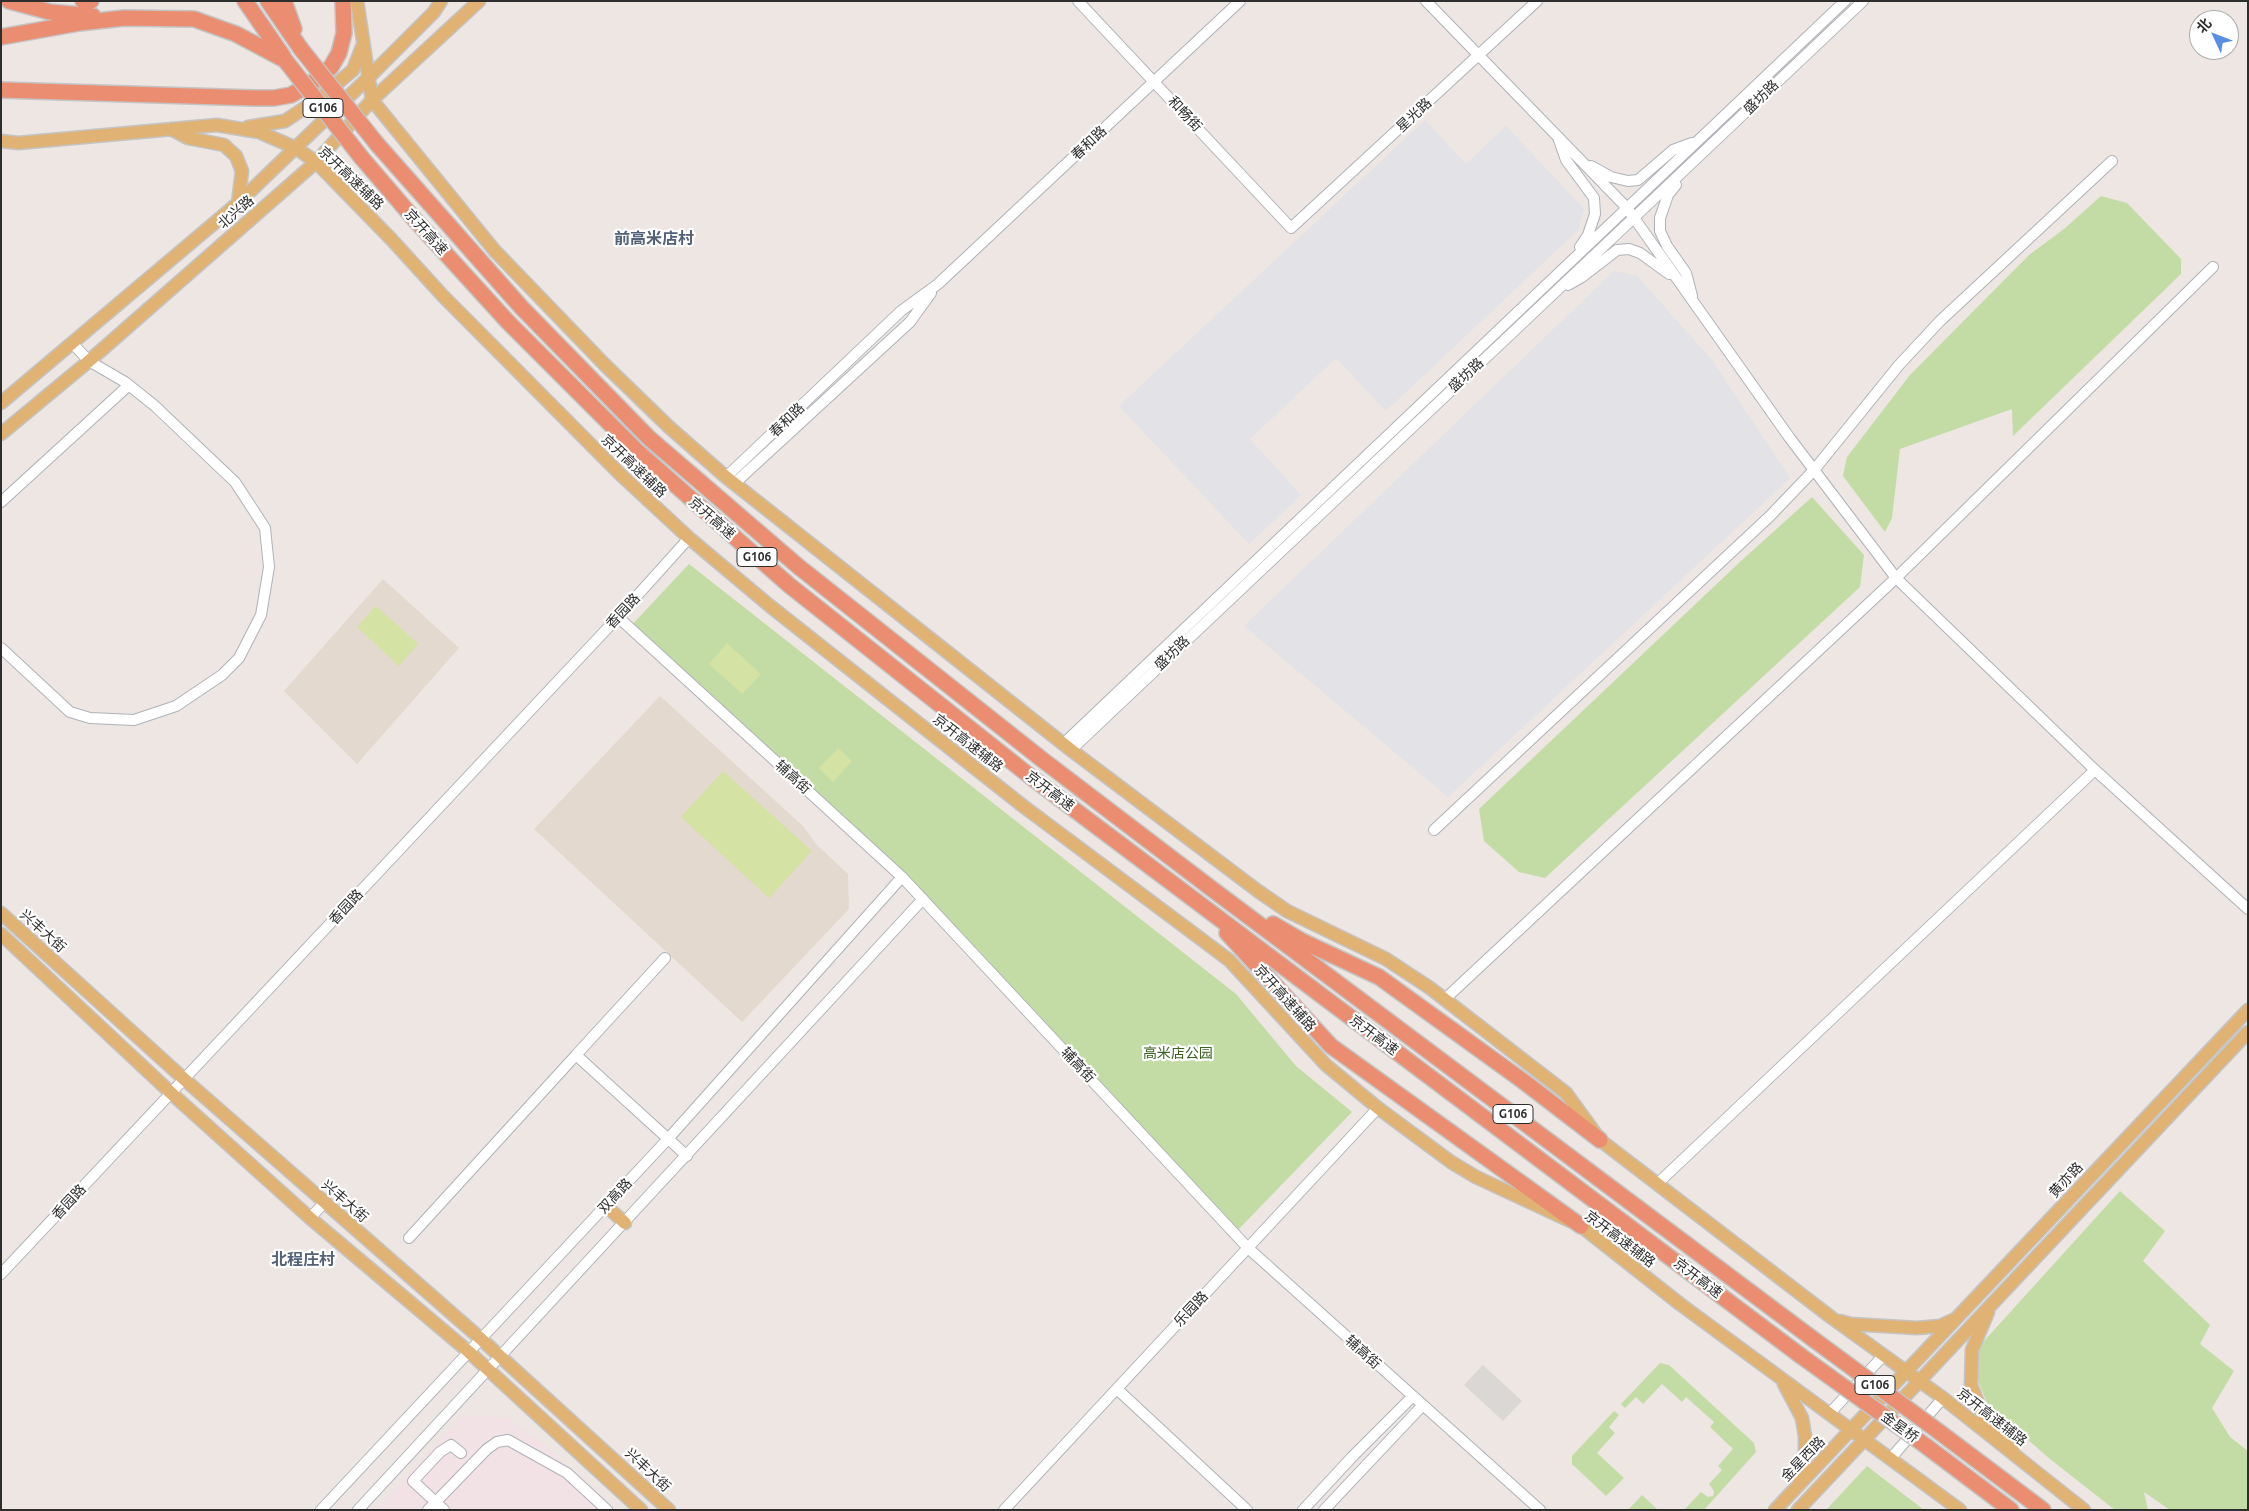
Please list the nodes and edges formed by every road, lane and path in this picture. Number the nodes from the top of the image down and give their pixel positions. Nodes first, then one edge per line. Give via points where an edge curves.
1 (9, 1) edge
2 (83, 1) edge
3 (91, 1) edge
4 (245, 1) edge
5 (268, 1) edge
6 (284, 1) edge
7 (343, 1) edge
8 (357, 1) edge
9 (441, 1) edge
10 (479, 1) edge
11 (1078, 1) edge
12 (1240, 1) edge
13 (1426, 1) edge
14 (1537, 1) edge
15 (1845, 1) edge
16 (1863, 1) edge
17 (124, 18) junction
18 (1, 37) edge
19 (362, 46) junction
20 (301, 50) junction
21 (1478, 55) junction
22 (285, 60) junction
23 (367, 79) junction
24 (1154, 82) junction
25 (1, 90) edge
26 (372, 100) junction
27 (238, 128) junction
28 (171, 129) junction
29 (1558, 137) junction
30 (1, 141) edge
31 (1697, 141) junction
32 (296, 148) junction
33 (1578, 158) junction
34 (2112, 161) dead end
35 (316, 162) junction
36 (1685, 170) junction
37 (238, 203) junction
38 (1627, 208) junction
39 (1634, 218) junction
40 (1291, 228) joint
41 (1570, 261) junction
42 (2213, 267) dead end
43 (1680, 282) junction
44 (1554, 293) junction
45 (1693, 302) junction
46 (73, 344) junction
47 (89, 361) junction
48 (129, 385) junction
49 (1, 403) edge
50 (1, 434) edge
51 (1814, 470) junction
52 (731, 480) junction
53 (1, 502) edge
54 (689, 538) junction
55 (1896, 578) junction
56 (618, 617) junction
57 (1, 648) edge
58 (1067, 747) junction
59 (2095, 770) junction
60 (1434, 830) dead end
61 (902, 877) junction
62 (1212, 889) junction
63 (923, 899) junction
64 (1201, 904) junction
65 (2248, 909) edge
66 (1, 913) edge
67 (1, 934) edge
68 (666, 958) dead end
69 (1445, 999) junction
70 (2248, 1010) edge
71 (2248, 1032) edge
72 (576, 1055) junction
73 (184, 1079) junction
74 (171, 1093) junction
75 (1378, 1108) junction
76 (667, 1140) junction
77 (1600, 1140) junction
78 (687, 1156) junction
79 (1657, 1184) junction
80 (324, 1202) junction
81 (606, 1206) junction
82 (310, 1218) junction
83 (625, 1223) junction
84 (1581, 1226) junction
85 (409, 1238) dead end
86 (1248, 1248) junction
87 (1, 1274) edge
88 (1992, 1303) junction
89 (1832, 1318) junction
90 (1957, 1318) junction
91 (1813, 1339) joint
92 (481, 1340) junction
93 (469, 1352) junction
94 (1884, 1355) junction
95 (1801, 1356) joint
96 (500, 1357) junction
97 (488, 1370) junction
98 (1907, 1371) junction
99 (1783, 1380) junction
100 (1919, 1380) junction
101 (1117, 1389) junction
102 (1412, 1397) junction
103 (1943, 1398) junction
104 (1422, 1406) junction
105 (1829, 1414) junction
106 (1853, 1430) junction
107 (1864, 1438) junction
108 (461, 1453) dead end
109 (1891, 1458) junction
110 (2019, 1458) junction
111 (1798, 1486) junction
112 (432, 1506) edge
113 (321, 1510) edge
114 (358, 1510) edge
115 (444, 1510) edge
116 (607, 1510) edge
117 (641, 1510) edge
118 (670, 1510) edge
119 (1004, 1510) edge
120 (1247, 1510) edge
121 (1303, 1510) edge
122 (1324, 1510) edge
123 (1540, 1510) edge
124 (1775, 1510) edge
125 (1798, 1510) edge
126 (1960, 1510) edge
127 (2011, 1510) edge
128 (2043, 1510) edge
129 (2084, 1510) edge

1 - 17 highway via 50,12
2 - 3 highway
4 - 22 highway, G106
5 - 20 highway, G106
6 - 20 highway
7 - 25 highway via 344,32 340,52 331,67 292,95 254,98
8 - 19 main road, 京开高速辅路
9 - 23 main road, 北兴路
10 - 26 main road, 北兴路
11 - 24 street, 和畅街
12 - 24 street, 春和路
13 - 21 street
14 - 21 street, 星光路
15 - 31 street, 盛坊路
16 - 36 street, 盛坊路
17 - 18 highway
17 - 22 highway via 194,19 236,34
19 - 23 main road, 京开高速辅路
19 - 27 main road via 353,70 321,98 285,121
20 - 62 highway, 京开高速 / G106, bridge via 377,144 522,308 649,438 799,568
21 - 29 street
21 - 40 street, 星光路
22 - 64 highway, 京开高速 / G106, bridge via 414,220 508,322 645,459 789,585 1031,777
23 - 26 main road, 京开高速辅路
23 - 32 main road, 北兴路
24 - 40 street, 和畅街
24 - 52 street, 春和路 via 938,284 910,322
26 - 35 main road, 北兴路
26 - 52 main road, 京开高速辅路 via 495,251 605,365 669,427
27 - 28 main road, 京开高速辅路 via 217,125
27 - 32 main road, 京开高速辅路 via 259,132
28 - 30 main road, 京开高速辅路 via 18,143
28 - 37 main road via 188,138 224,146 236,156 242,171
29 - 33 street
29 - 41 street via 1566,160 1594,198 1595,214 1588,235
31 - 33 street via 1673,150 1638,180 1611,177
31 - 38 street, 盛坊路
32 - 35 main road, 京开高速辅路
32 - 37 main road, 北兴路
33 - 38 street
34 - 51 street via 1940,321 1899,365
35 - 47 main road, 北兴路
35 - 54 main road, 京开高速辅路 via 500,355
36 - 39 street, 盛坊路
36 - 45 street via 1668,195 1660,218 1660,231 1686,273
37 - 46 main road, 北兴路
38 - 39 street
38 - 41 street, 盛坊路
39 - 43 street
39 - 44 street, 盛坊路
41 - 58 street, 盛坊路
42 - 55 street
43 - 44 street via 1630,248 1617,250 1582,278
43 - 45 street
44 - 58 street, 盛坊路
45 - 51 street
46 - 47 street
46 - 49 main road, 北兴路
47 - 48 street
47 - 50 main road, 北兴路
48 - 53 street
48 - 57 street via 235,482 265,528 269,568 261,616 240,658 222,675 176,706 134,720 90,718 70,712
51 - 55 street
51 - 60 street via 1770,516
52 - 58 main road, 京开高速辅路
54 - 56 street, 香园路
54 - 75 main road, 京开高速辅路 via 1024,806 1229,960 1326,1065
55 - 59 street
55 - 69 street
56 - 61 street, 辅高街
56 - 73 street, 香园路
58 - 69 main road, 京开高速辅路 via 1287,911 1386,959
59 - 65 street
59 - 79 street
61 - 63 street, 辅高街
61 - 76 street, 双高路
62 - 77 highway via 1302,941 1379,976
62 - 91 highway, 京开高速 / G106
63 - 78 street, 双高路
63 - 86 street, 辅高街
64 - 84 highway via 1331,1046
64 - 95 highway, 京开高速 / G106
66 - 73 main road, 兴丰大街
67 - 74 main road
68 - 72 street
69 - 77 main road, 京开高速辅路 via 1566,1093
70 - 90 main road, 黄亦路
71 - 88 main road
72 - 76 street
72 - 85 street
73 - 74 street, 香园路
73 - 80 main road, 兴丰大街
74 - 82 main road
74 - 87 street, 香园路
75 - 84 main road, 京开高速辅路 via 1476,1177
75 - 86 street, 乐园路
76 - 78 street
76 - 81 street, 双高路
77 - 79 main road, 京开高速辅路
78 - 83 street, 双高路
79 - 89 main road, 京开高速辅路
80 - 82 street
80 - 92 main road, 兴丰大街
81 - 83 main road
81 - 92 street, 双高路
82 - 93 main road
83 - 96 street, 双高路
84 - 99 main road, 京开高速辅路
86 - 101 street, 乐园路
86 - 102 street, 辅高街
88 - 100 main road
88 - 110 main road via 1972,1350 1971,1385 1982,1413 2011,1442
89 - 90 main road via 1851,1324 1918,1328 1940,1326
89 - 94 main road, 京开高速辅路
90 - 98 main road, 黄亦路
91 - 128 highway, 金星桥 / G106, bridge
92 - 93 street, 双高路
92 - 96 main road, 兴丰大街
93 - 97 main road
93 - 113 street, 双高路
94 - 98 main road, 京开高速辅路
94 - 105 street
95 - 127 highway, 金星桥 / G106, bridge
96 - 97 street, 双高路
96 - 118 main road, 兴丰大街
97 - 114 street, 双高路
97 - 117 main road
98 - 100 main road, 京开高速辅路
98 - 106 main road, 金星西路
99 - 105 main road, 京开高速辅路
99 - 111 main road via 1802,1418 1805,1436 1805,1456
100 - 103 main road, 京开高速辅路
100 - 107 main road
101 - 119 street, 乐园路
101 - 120 street
102 - 104 street, 辅高街
102 - 121 street
103 - 109 street
103 - 110 main road, 京开高速辅路
104 - 122 street
104 - 123 street, 辅高街
105 - 106 main road, 京开高速辅路
106 - 107 main road, 京开高速辅路
106 - 111 main road, 金星西路
107 - 109 main road, 京开高速辅路
107 - 125 main road
108 - 112 street via 451,1445 440,1452 413,1482
109 - 126 main road, 京开高速辅路
110 - 129 main road, 京开高速辅路
111 - 124 main road, 金星西路
112 - 115 street
112 - 116 street via 487,1449 496,1442 508,1440 567,1472

